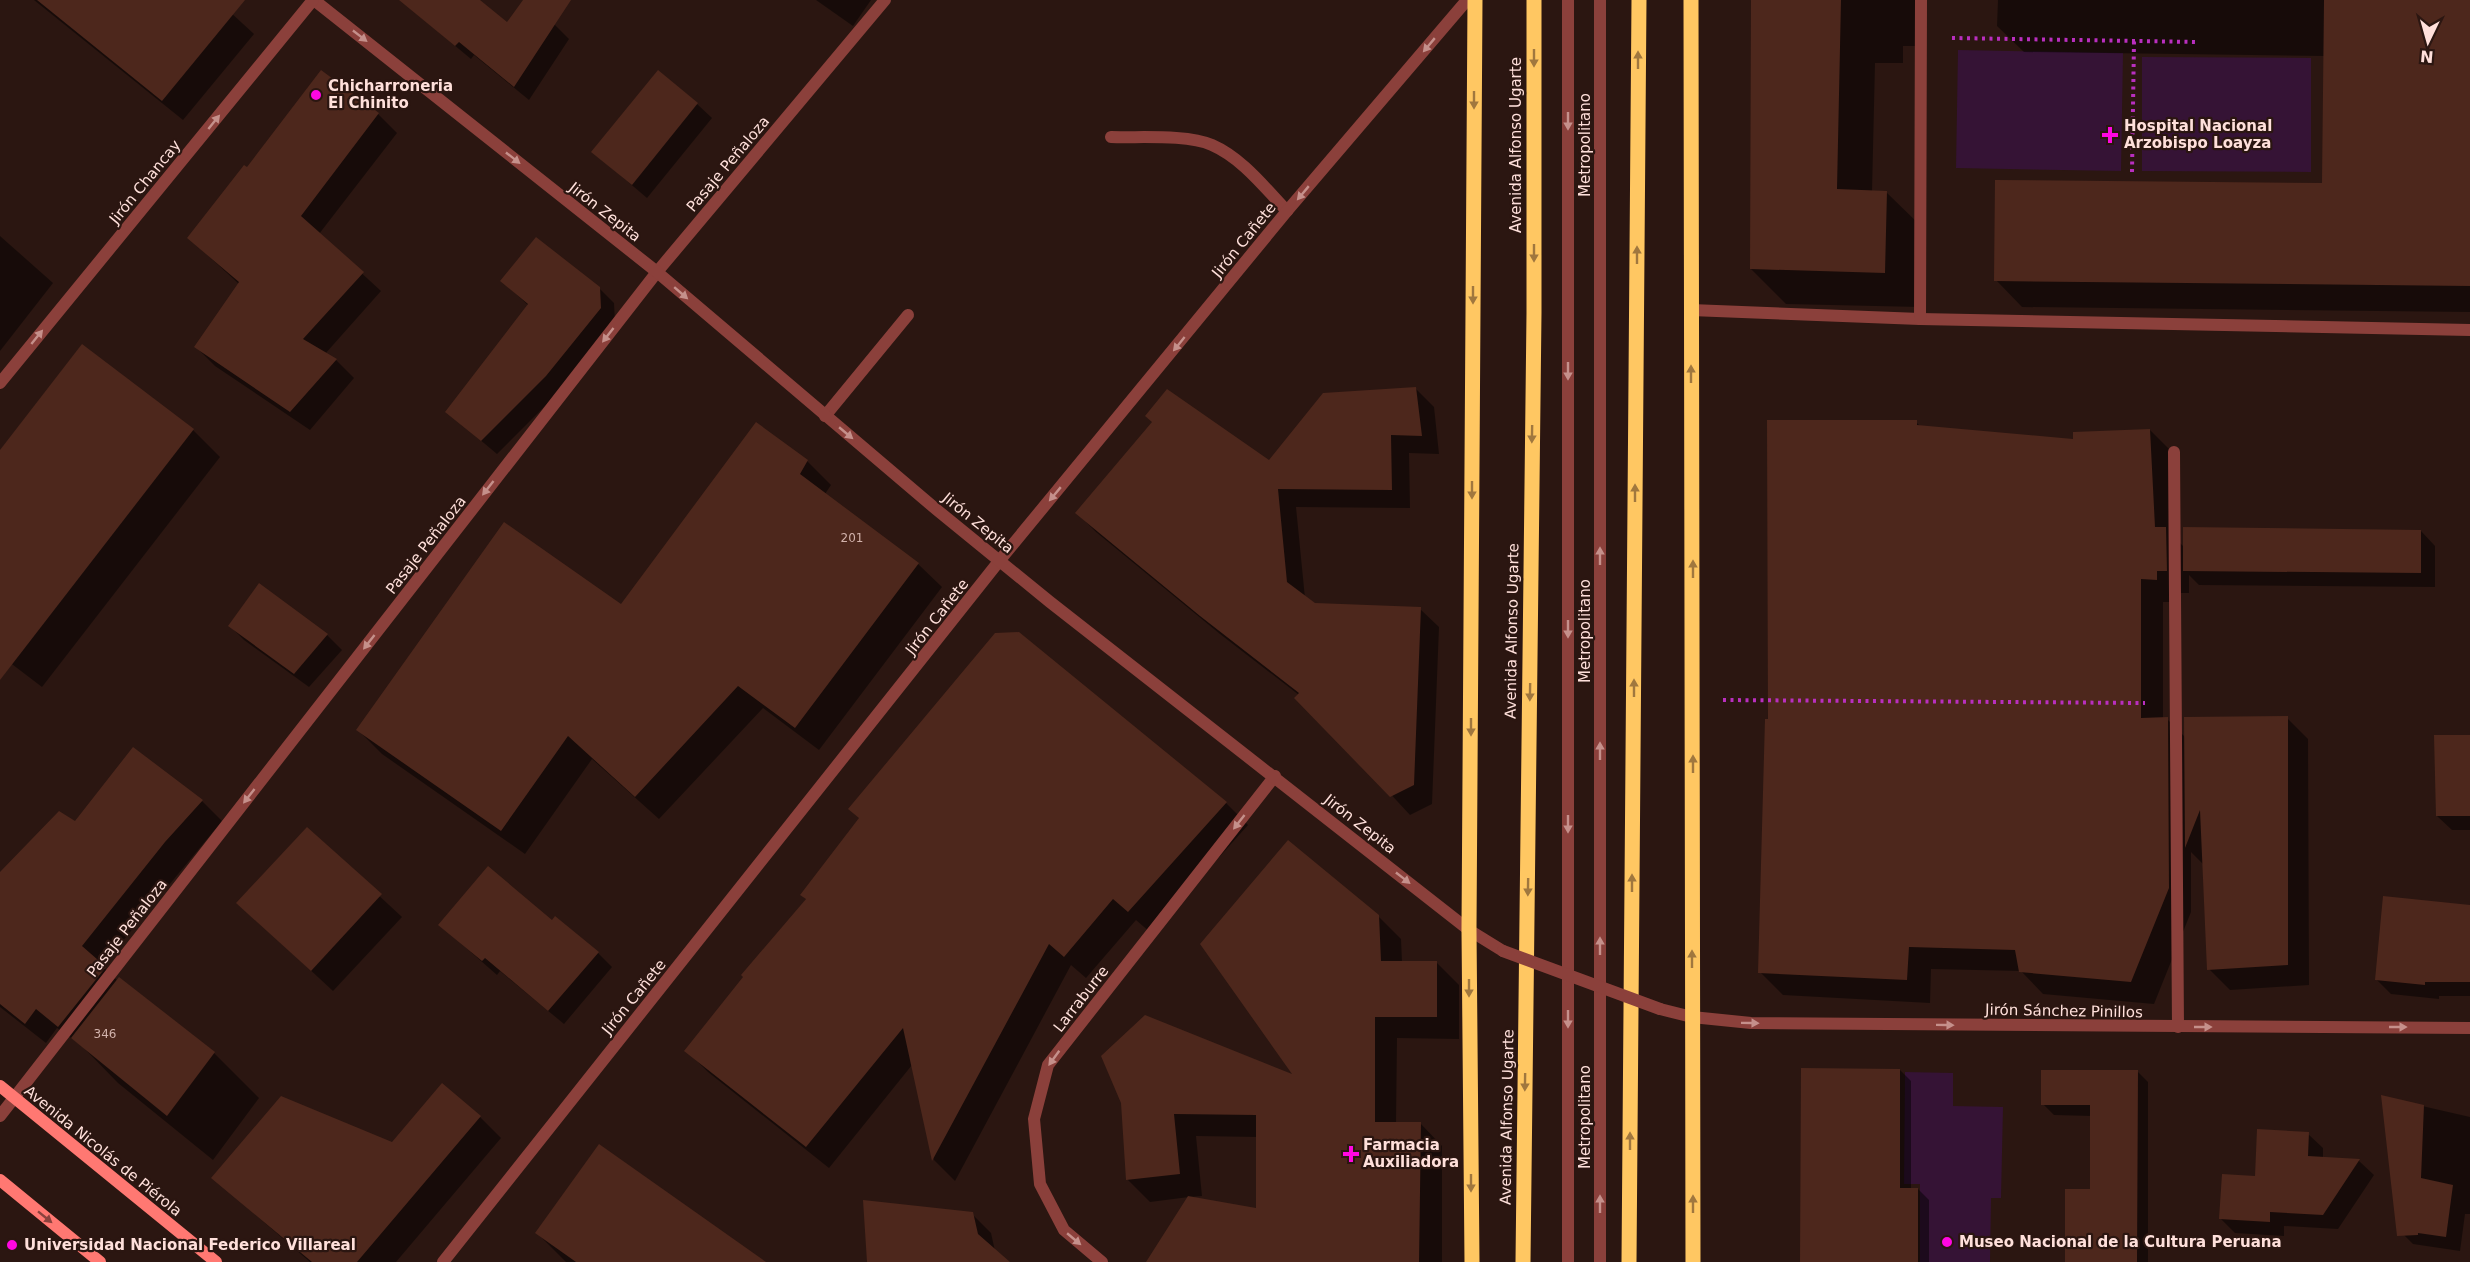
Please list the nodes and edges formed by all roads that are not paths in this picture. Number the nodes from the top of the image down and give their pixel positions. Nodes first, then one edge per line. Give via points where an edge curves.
1 (314, 0) edge
2 (885, 0) edge
3 (1467, 0) edge
4 (1475, 0) edge
5 (1534, 0) edge
6 (1568, 0) edge
7 (1600, 0) edge
8 (1639, 0) edge
9 (1691, 0) edge
10 (1921, 0) edge
11 (1111, 137) dead end
12 (1287, 211) junction
13 (657, 272) junction
14 (1691, 310) junction
15 (908, 315) dead end
16 (1920, 319) junction
17 (2470, 330) edge
18 (0, 383) edge
19 (825, 416) junction
20 (2174, 452) dead end
21 (1000, 560) junction
22 (1275, 776) junction
23 (1469, 930) junction
24 (1660, 1009) joint
25 (1692, 1017) junction
26 (2178, 1027) junction
27 (2470, 1028) edge
28 (0, 1086) edge
29 (15, 1098) junction
30 (0, 1116) edge
31 (0, 1180) edge
32 (100, 1262) edge
33 (216, 1262) edge
34 (443, 1262) edge
35 (1102, 1262) edge
36 (1472, 1262) edge
37 (1523, 1262) edge
38 (1568, 1262) edge
39 (1600, 1262) edge
40 (1629, 1262) edge
41 (1693, 1262) edge

1 -> 13 street, Jirón Zepita
18 -> 1 street, Jirón Chancay
2 - 13 street, Pasaje Peñaloza
3 -> 12 street, Jirón Cañete
4 -> 23 main road
5 -> 37 main road, Avenida Alfonso Ugarte
6 -> 38 street, Metropolitano
39 -> 7 street, Metropolitano
40 -> 8 main road
9 - 14 main road
10 - 16 street
11 - 12 street via 1197,140 1212,145 1239,162
12 -> 21 street, Jirón Cañete
13 -> 19 street, Jirón Zepita
13 -> 29 street, Pasaje Peñaloza
14 - 16 street
25 -> 14 main road
15 - 19 street
16 - 17 street
19 -> 21 street, Jirón Zepita
20 - 26 street
21 - 22 street, Jirón Zepita
21 - 34 street, Jirón Cañete
22 -> 23 street, Jirón Zepita
22 -> 35 street, Larraburre via 1048,1065 1034,1119 1040,1184 1064,1230
23 - 24 street, Jirón Zepita, bridge via 1503,951
23 -> 36 main road
24 - 25 street, Jirón Sánchez Pinillos
25 -> 26 street, Jirón Sánchez Pinillos via 1751,1023
41 -> 25 main road
26 -> 27 street, Jirón Sánchez Pinillos
28 - 29 main road, Avenida Nicolás de Piérola
29 - 30 street, Pasaje Peñaloza
29 - 33 main road, Avenida Nicolás de Piérola
31 -> 32 main road

